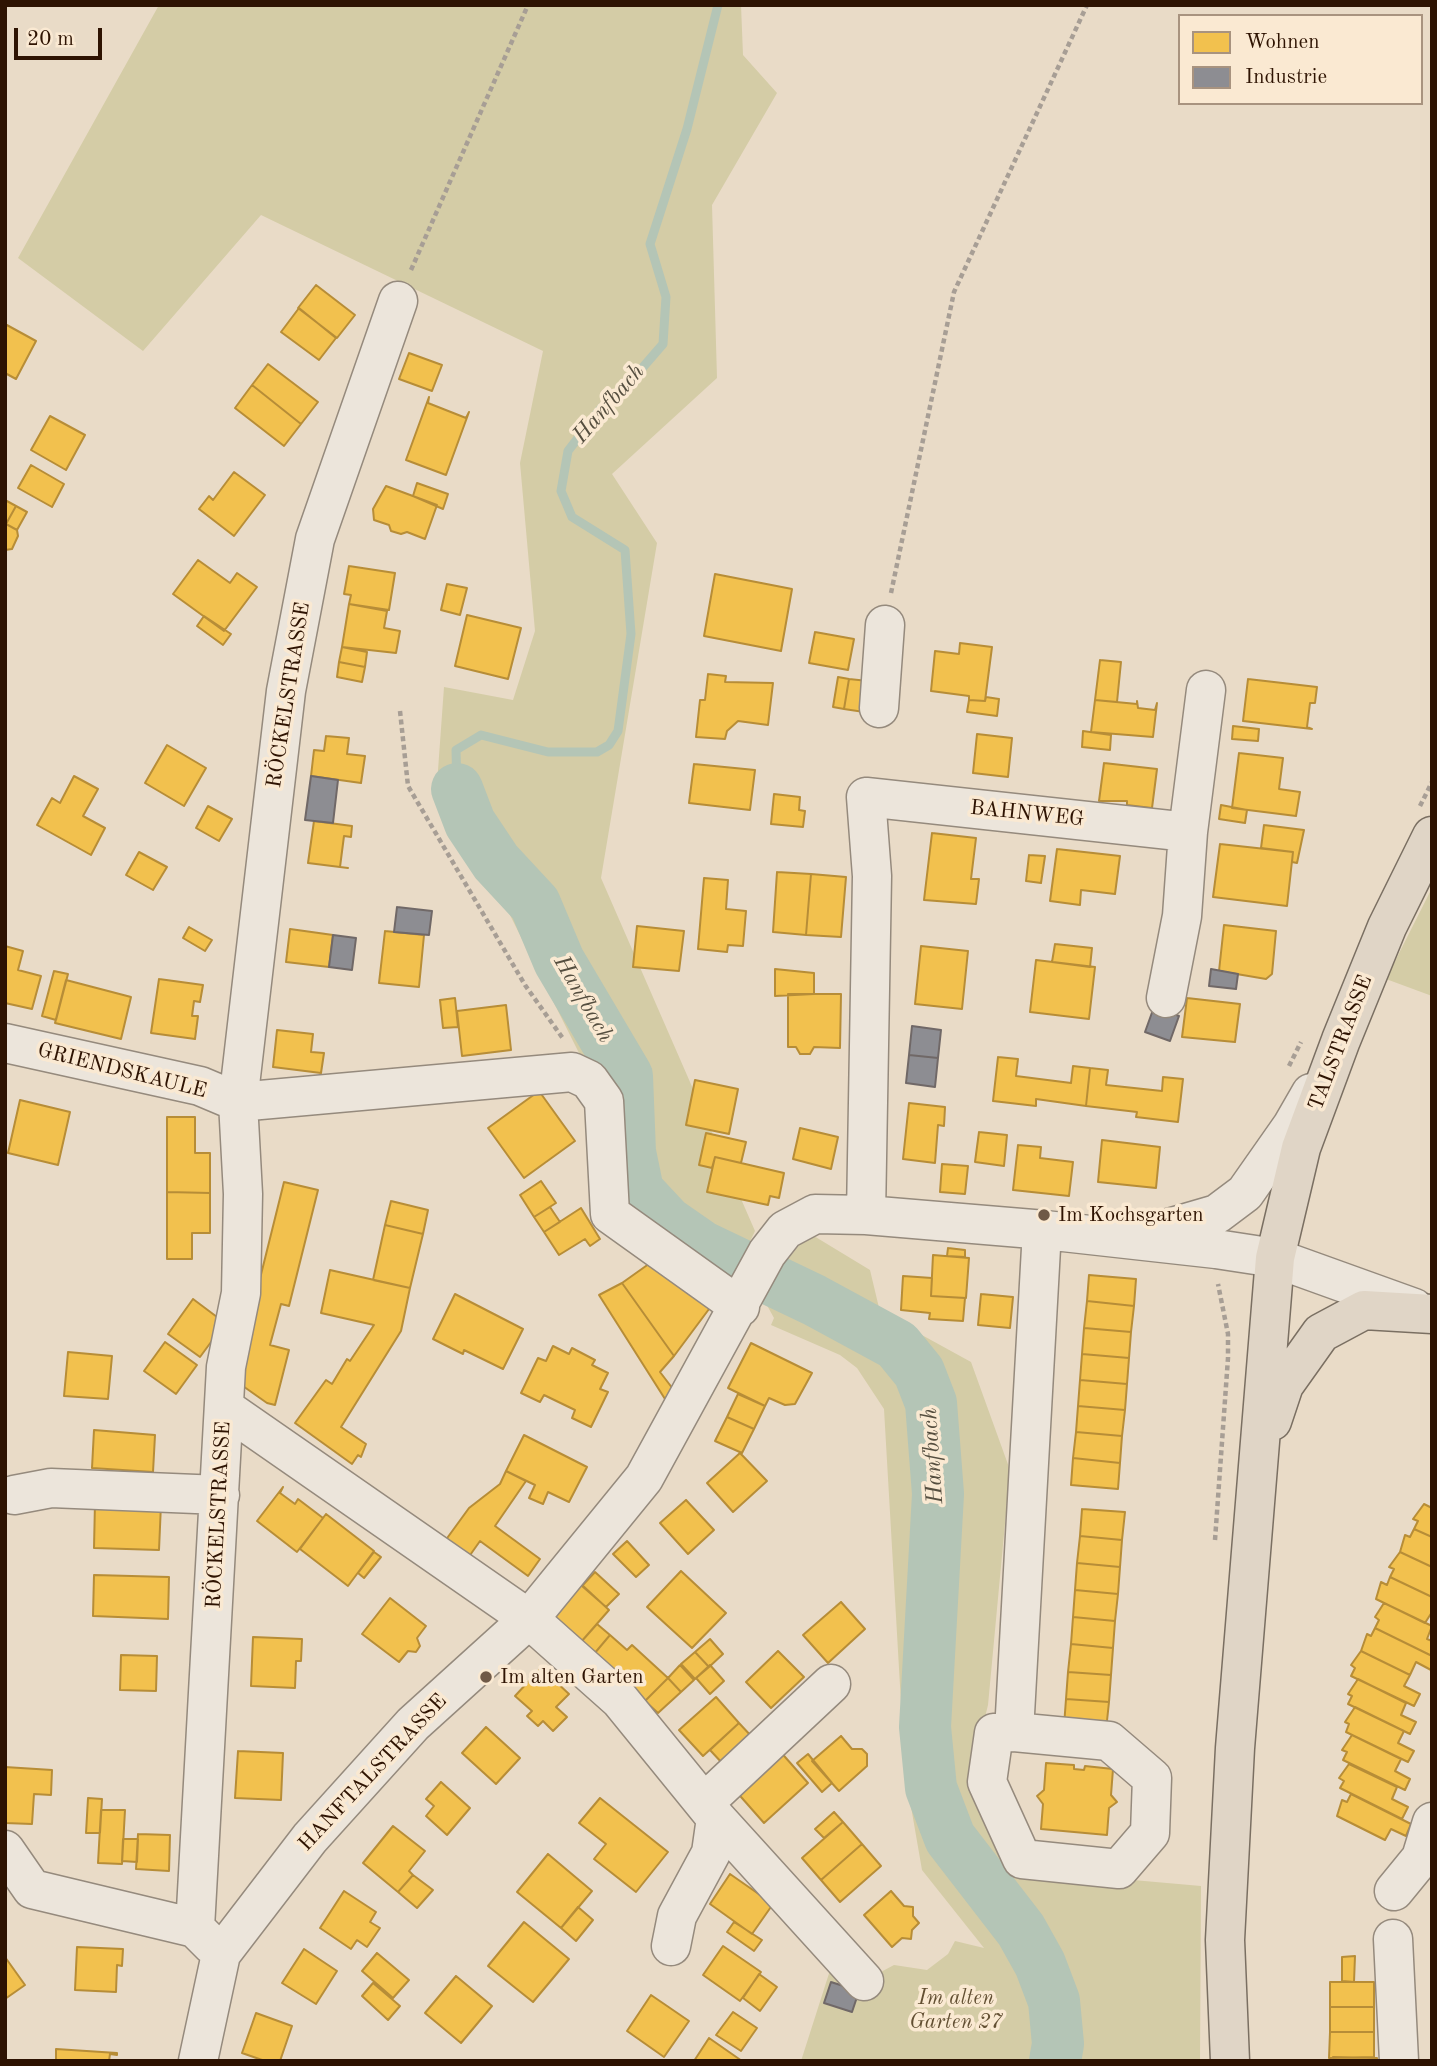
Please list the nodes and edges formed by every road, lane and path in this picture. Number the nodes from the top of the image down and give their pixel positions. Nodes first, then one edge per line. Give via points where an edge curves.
1 (528, 5) edge
2 (1087, 5) edge
3 (398, 301) joint
4 (885, 625) joint
5 (1206, 690) dead end
6 (879, 708) dead end
7 (400, 711) dead end
8 (1188, 832) junction
9 (1432, 836) edge
10 (1166, 998) dead end
11 (1341, 1040) junction
12 (5, 1043) edge
13 (572, 1072) junction
14 (238, 1102) junction
15 (866, 1215) junction
16 (1042, 1230) junction
17 (1129, 1239) junction
18 (1275, 1258) junction
19 (744, 1298) junction
20 (1432, 1314) edge
21 (225, 1408) junction
22 (1259, 1460) junction
23 (14, 1495) dead end
24 (220, 1496) junction
25 (529, 1619) junction
26 (831, 1684) dead end
27 (1014, 1732) junction
28 (710, 1810) junction
29 (1432, 1822) edge
30 (5, 1850) edge
31 (1394, 1891) dead end
32 (19, 1898) edge
33 (1393, 1939) dead end
34 (208, 1941) junction
35 (671, 1946) dead end
36 (864, 1981) dead end
37 (198, 2061) edge
38 (1230, 2061) edge
39 (1399, 2061) edge

1 - 3 path
2 - 4 path via 954,292
3 - 14 street, RÖCKELSTRASSE via 315,539 286,691
4 - 6 street
5 - 8 street
7 - 13 path via 408,786 525,985 576,1056
8 - 10 street via 1182,916
8 - 15 street, BAHNWEG via 866,797 872,876
9 - 11 main road, TALSTRASSE via 1387,926
11 - 17 street, HANFTALSTRASSE via 1292,1126 1245,1193 1217,1214
11 - 18 main road, TALSTRASSE via 1301,1148
12 - 14 street, GRIENDSKAULE via 200,1086
13 - 14 street
13 - 19 street via 589,1080 604,1101 610,1214
14 - 21 street, RÖCKELSTRASSE via 243,1194 241,1293 226,1367
15 - 16 street, HANFTALSTRASSE
15 - 19 street, HANFTALSTRASSE via 815,1214 785,1230
16 - 17 street, HANFTALSTRASSE
16 - 27 street
17 - 18 street, HANFTALSTRASSE
18 - 20 street, HANFTALSTRASSE
18 - 22 main road, TALSTRASSE
19 - 25 street, HANFTALSTRASSE via 644,1478
20 - 22 main road via 1364,1310 1321,1333 1284,1385
21 - 24 street, RÖCKELSTRASSE
21 - 25 street
22 - 38 main road via 1235,1748 1225,1940
23 - 24 street via 51,1488
24 - 34 street, RÖCKELSTRASSE
25 - 28 street via 620,1700
25 - 34 street, HANFTALSTRASSE via 413,1724
26 - 28 street
27 - 27 street via 1109,1741 1152,1779 1150,1833 1119,1869 1022,1859 987,1782 994,1733
28 - 35 street via 711,1853 677,1916
28 - 36 street
29 - 31 street via 1421,1858
30 - 32 street
32 - 34 street
33 - 39 street
34 - 37 street, HANFTALSTRASSE

